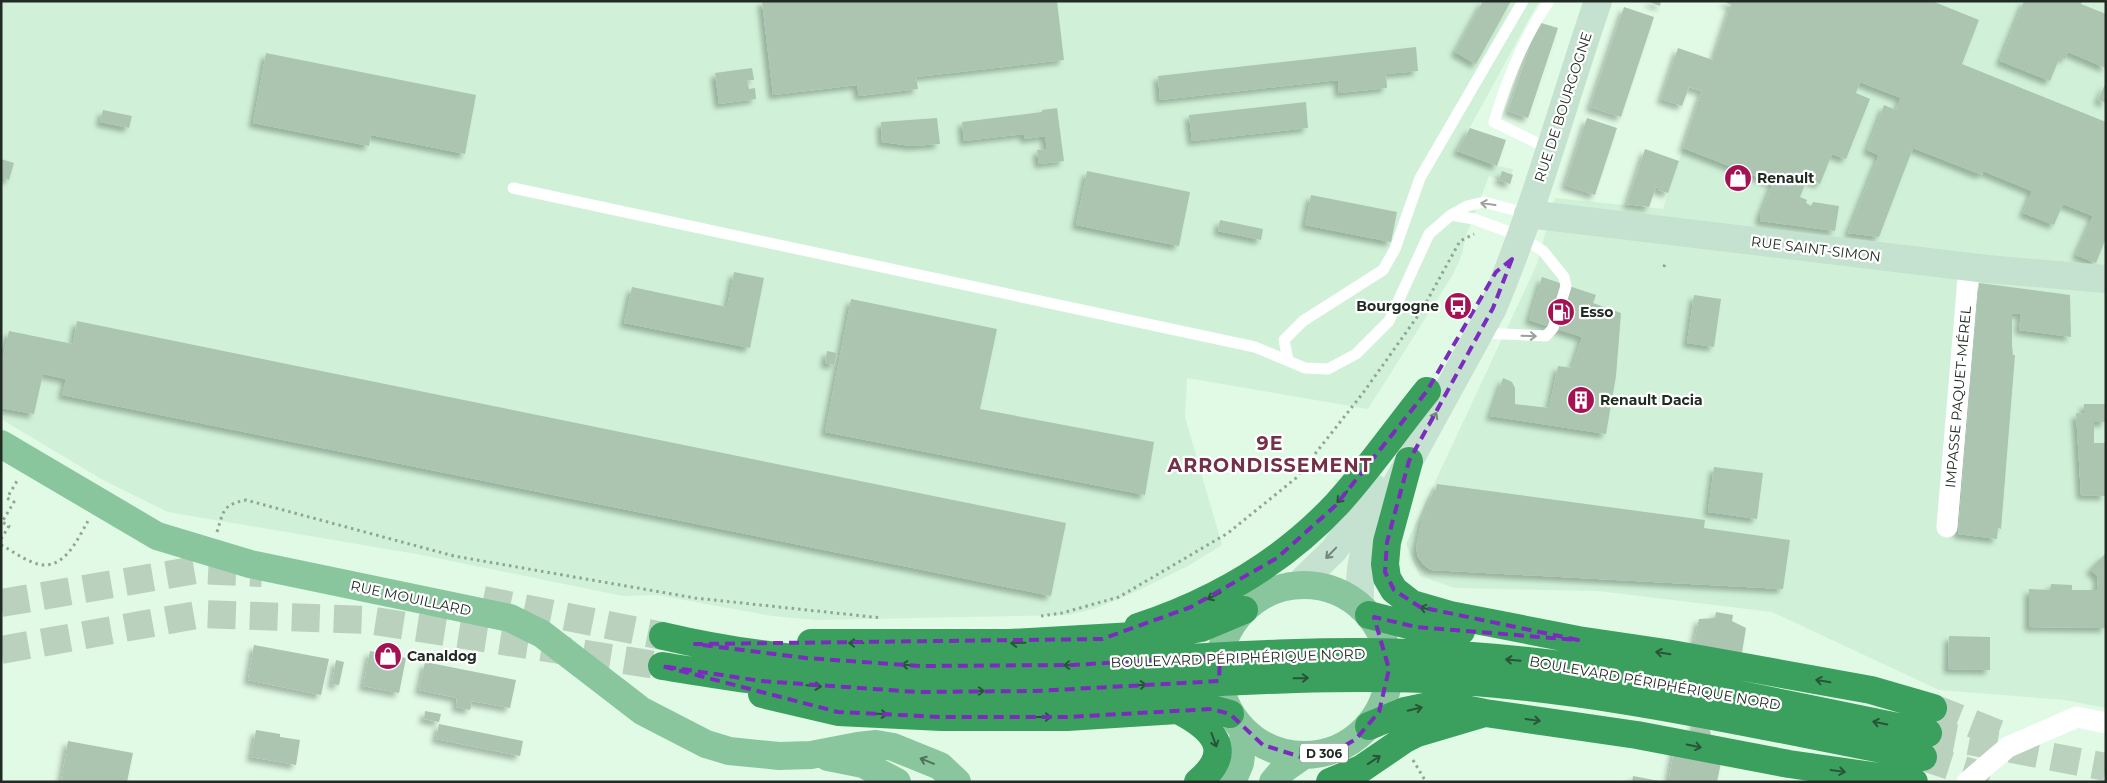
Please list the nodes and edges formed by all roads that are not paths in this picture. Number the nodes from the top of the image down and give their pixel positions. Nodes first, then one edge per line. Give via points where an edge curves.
1 (1524, 1) edge
2 (1549, 1) edge
3 (1598, 1) edge
4 (1549, 150) junction
5 (513, 188) dead end
6 (1451, 215) junction
7 (1520, 236) junction
8 (1969, 267) junction
9 (2106, 279) edge
10 (1480, 334) junction
11 (1288, 360) junction
12 (1427, 391) junction
13 (1, 444) edge
14 (1409, 461) junction
15 (1948, 526) dead end
16 (1298, 585) junction
17 (1244, 610) junction
18 (1370, 618) junction
19 (663, 636) tunnel mouth
20 (1102, 639) junction
21 (1578, 640) junction
22 (695, 644) junction
23 (1178, 710) junction
24 (1485, 713) junction
25 (1232, 714) junction
26 (2106, 723) edge
27 (1369, 726) junction
28 (1924, 745) edge
29 (811, 754) junction
30 (1301, 757) junction
31 (885, 777) edge
32 (957, 782) edge
33 (1198, 782) edge
34 (1232, 782) edge
35 (1273, 782) edge
36 (1330, 782) edge
37 (1967, 782) edge

1 - 11 lane via 1420,178 1395,249 1383,270 1304,321 1284,340
2 - 4 lane via 1508,75 1494,122
3 - 4 street, RUE DE BOURGOGNE
4 - 7 street, RUE DE BOURGOGNE
5 - 11 lane via 1255,347
6 - 7 lane via 1474,219
7 -> 6 lane via 1484,202 1467,206
6 - 11 lane via 1429,234 1389,321 1356,354 1328,369 1305,368
7 - 8 street, RUE SAINT-SIMON via 1702,236
7 - 10 street, RUE DE BOURGOGNE
10 -> 7 lane via 1546,336 1553,328 1566,286 1564,276 1543,251
7 - 12 street via 1468,317
8 - 9 street, RUE SAINT-SIMON
8 - 15 street, IMPASSE PAQUET-MÉREL
14 -> 10 street, RUE DE BOURGOGNE
12 -> 16 street via 1362,510 1334,550
12 -> 20 highway via 1335,506 1277,558 1192,608
13 - 29 main road, RUE MOUILLARD via 156,536 250,564 510,618 542,634 642,711 706,744 752,754
14 - 18 street, RUE DE BOURGOGNE via 1364,546 1359,572
21 -> 14 highway via 1430,610 1412,604 1394,590 1385,572 1385,552
16 - 17 main road via 1266,594
16 - 18 main road via 1331,589
17 - 20 highway via 1184,633
17 - 25 main road via 1224,639 1218,670
18 - 21 highway via 1416,627
18 - 27 main road, D 306 via 1387,651 1389,669 1385,697
19 - 22 highway, BOULEVARD PÉRIPHÉRIQUE NORD
20 -> 22 highway via 1010,643
28 -> 21 highway via 1871,690
28 -> 22 highway, BOULEVARD PÉRIPHÉRIQUE NORD via 1724,692 1600,670 1449,654 1336,652 1074,665 920,666 806,658
23 - 25 highway via 1212,709
23 - 28 highway, BOULEVARD PÉRIPHÉRIQUE NORD via 1067,717 942,717 838,712 662,666 761,681 918,692 1036,691 1345,677 1484,683
23 -> 33 highway via 1204,725 1216,741 1214,765
27 -> 24 highway via 1404,711 1445,704
24 -> 28 highway via 1637,735 1789,764
36 -> 24 highway via 1361,769 1417,733
25 - 30 main road, D 306 via 1263,745
25 - 34 main road via 1240,763
26 - 37 street via 2077,717 2008,747
27 - 30 main road, D 306 via 1339,749
29 - 31 main road, RUE MOUILLARD via 856,762
32 -> 29 main road, RUE MOUILLARD via 940,766 893,747 876,744
30 - 35 main road, D 306

